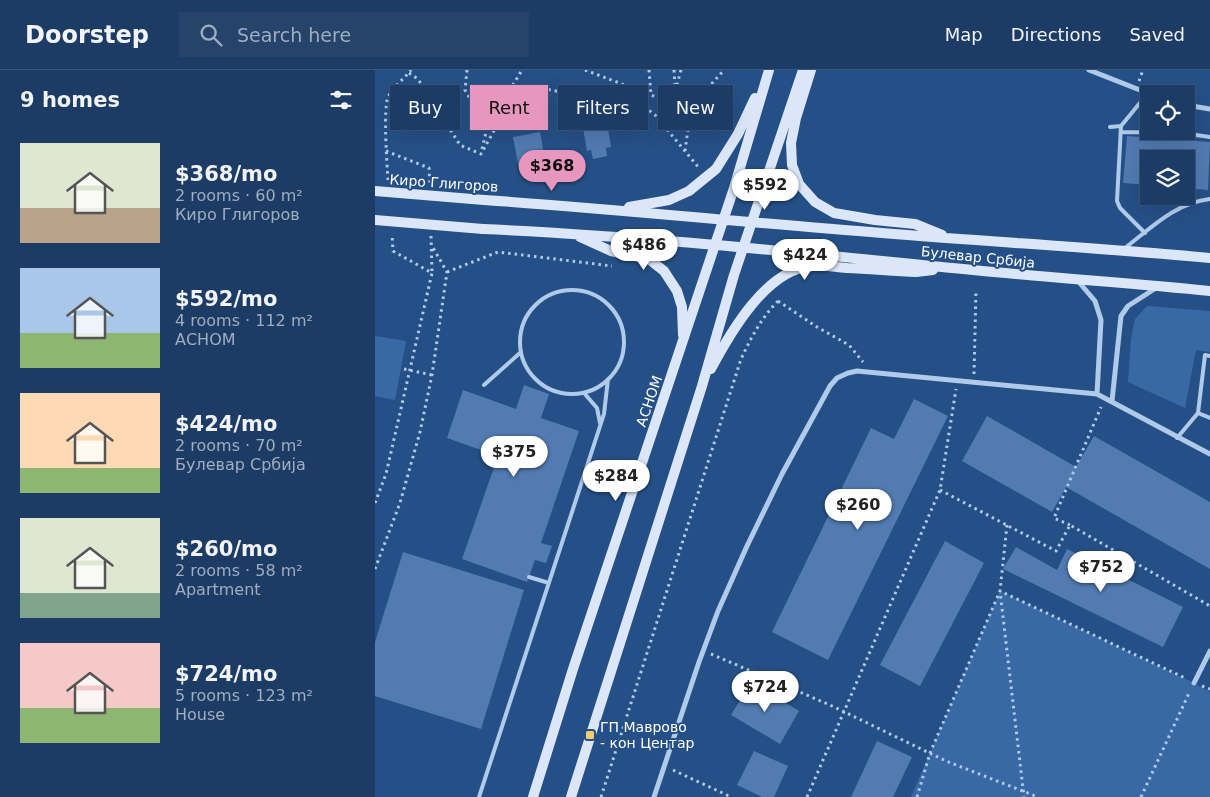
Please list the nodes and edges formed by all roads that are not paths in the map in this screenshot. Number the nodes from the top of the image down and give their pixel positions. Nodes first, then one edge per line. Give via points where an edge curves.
1 (769, 70) edge
2 (803, 70) edge
3 (811, 70) edge
4 (1089, 70) edge
5 (1140, 90) edge
6 (1140, 104) edge
7 (1195, 106) edge
8 (1210, 109) edge
9 (1121, 126) junction
10 (1110, 127) dead end
11 (1122, 132) junction
12 (1210, 137) edge
13 (375, 191) edge
14 (1210, 199) edge
15 (619, 209) junction
16 (375, 220) edge
17 (723, 220) junction
18 (751, 222) junction
19 (573, 233) junction
20 (1145, 233) junction
21 (953, 239) junction
22 (715, 245) junction
23 (743, 247) junction
24 (1123, 250) junction
25 (1210, 258) edge
26 (951, 268) junction
27 (1078, 280) junction
28 (1159, 286) junction
29 (1210, 291) edge
30 (683, 344) junction
31 (521, 352) junction
32 (1210, 356) edge
33 (608, 379) junction
34 (484, 385) dead end
35 (702, 386) junction
36 (584, 393) junction
37 (1097, 394) junction
38 (1112, 401) junction
39 (1198, 413) junction
40 (1210, 418) edge
41 (600, 425) junction
42 (1177, 438) junction
43 (1210, 454) edge
44 (529, 577) dead end
45 (549, 583) junction
46 (1210, 651) edge
47 (1194, 683) road end
48 (479, 797) edge
49 (533, 797) edge
50 (571, 797) edge
51 (654, 797) edge

1 - 15 street via 738,134 716,169 689,191 669,200
1 - 17 street, АСНОМ
2 - 18 street
3 - 21 street via 791,143 799,184 815,202 834,213 915,224
4 - 5 street
6 - 9 lane
7 - 8 street
9 - 10 lane
9 - 11 lane
11 - 12 lane
11 - 20 lane via 1117,201
13 - 15 street, Киро Глигоров, bridge
14 - 20 lane via 1170,212
15 - 17 street, Киро Глигоров
16 - 19 street, bridge
17 - 18 street, Киро Глигоров
17 - 22 street, АСНОМ
18 - 21 street, Булевар Србија
18 - 23 street
19 - 22 street
19 - 30 street via 611,251 649,259 664,271 677,290 682,307
20 - 24 lane
21 - 24 street, Булевар Србија
22 - 23 street
22 - 30 street, АСНОМ
23 - 26 street, Булевар Србија
23 - 35 street
24 - 25 street, Булевар Србија
26 - 27 street, Булевар Србија
26 - 35 street via 916,272 811,266 785,274 766,288 750,309 726,342
27 - 28 street, Булевар Србија
27 - 37 street via 1095,301 1101,320
28 - 29 street, Булевар Србија
28 - 38 street via 1128,306 1121,316
30 - 49 street, АСНОМ
31 - 33 lane via 523,322 531,309 556,292 587,292 612,309 623,337 617,367
31 - 34 lane
31 - 36 lane via 527,368 538,382 552,390
32 - 39 lane via 1205,356
33 - 36 lane
33 - 41 lane
35 - 50 street
36 - 41 lane via 597,408
37 - 38 street
37 - 51 street via 857,371 837,378 781,474 718,611
38 - 42 street
39 - 40 lane
39 - 42 lane
41 - 45 lane
42 - 43 street
44 - 45 lane
45 - 48 lane
46 - 47 street

